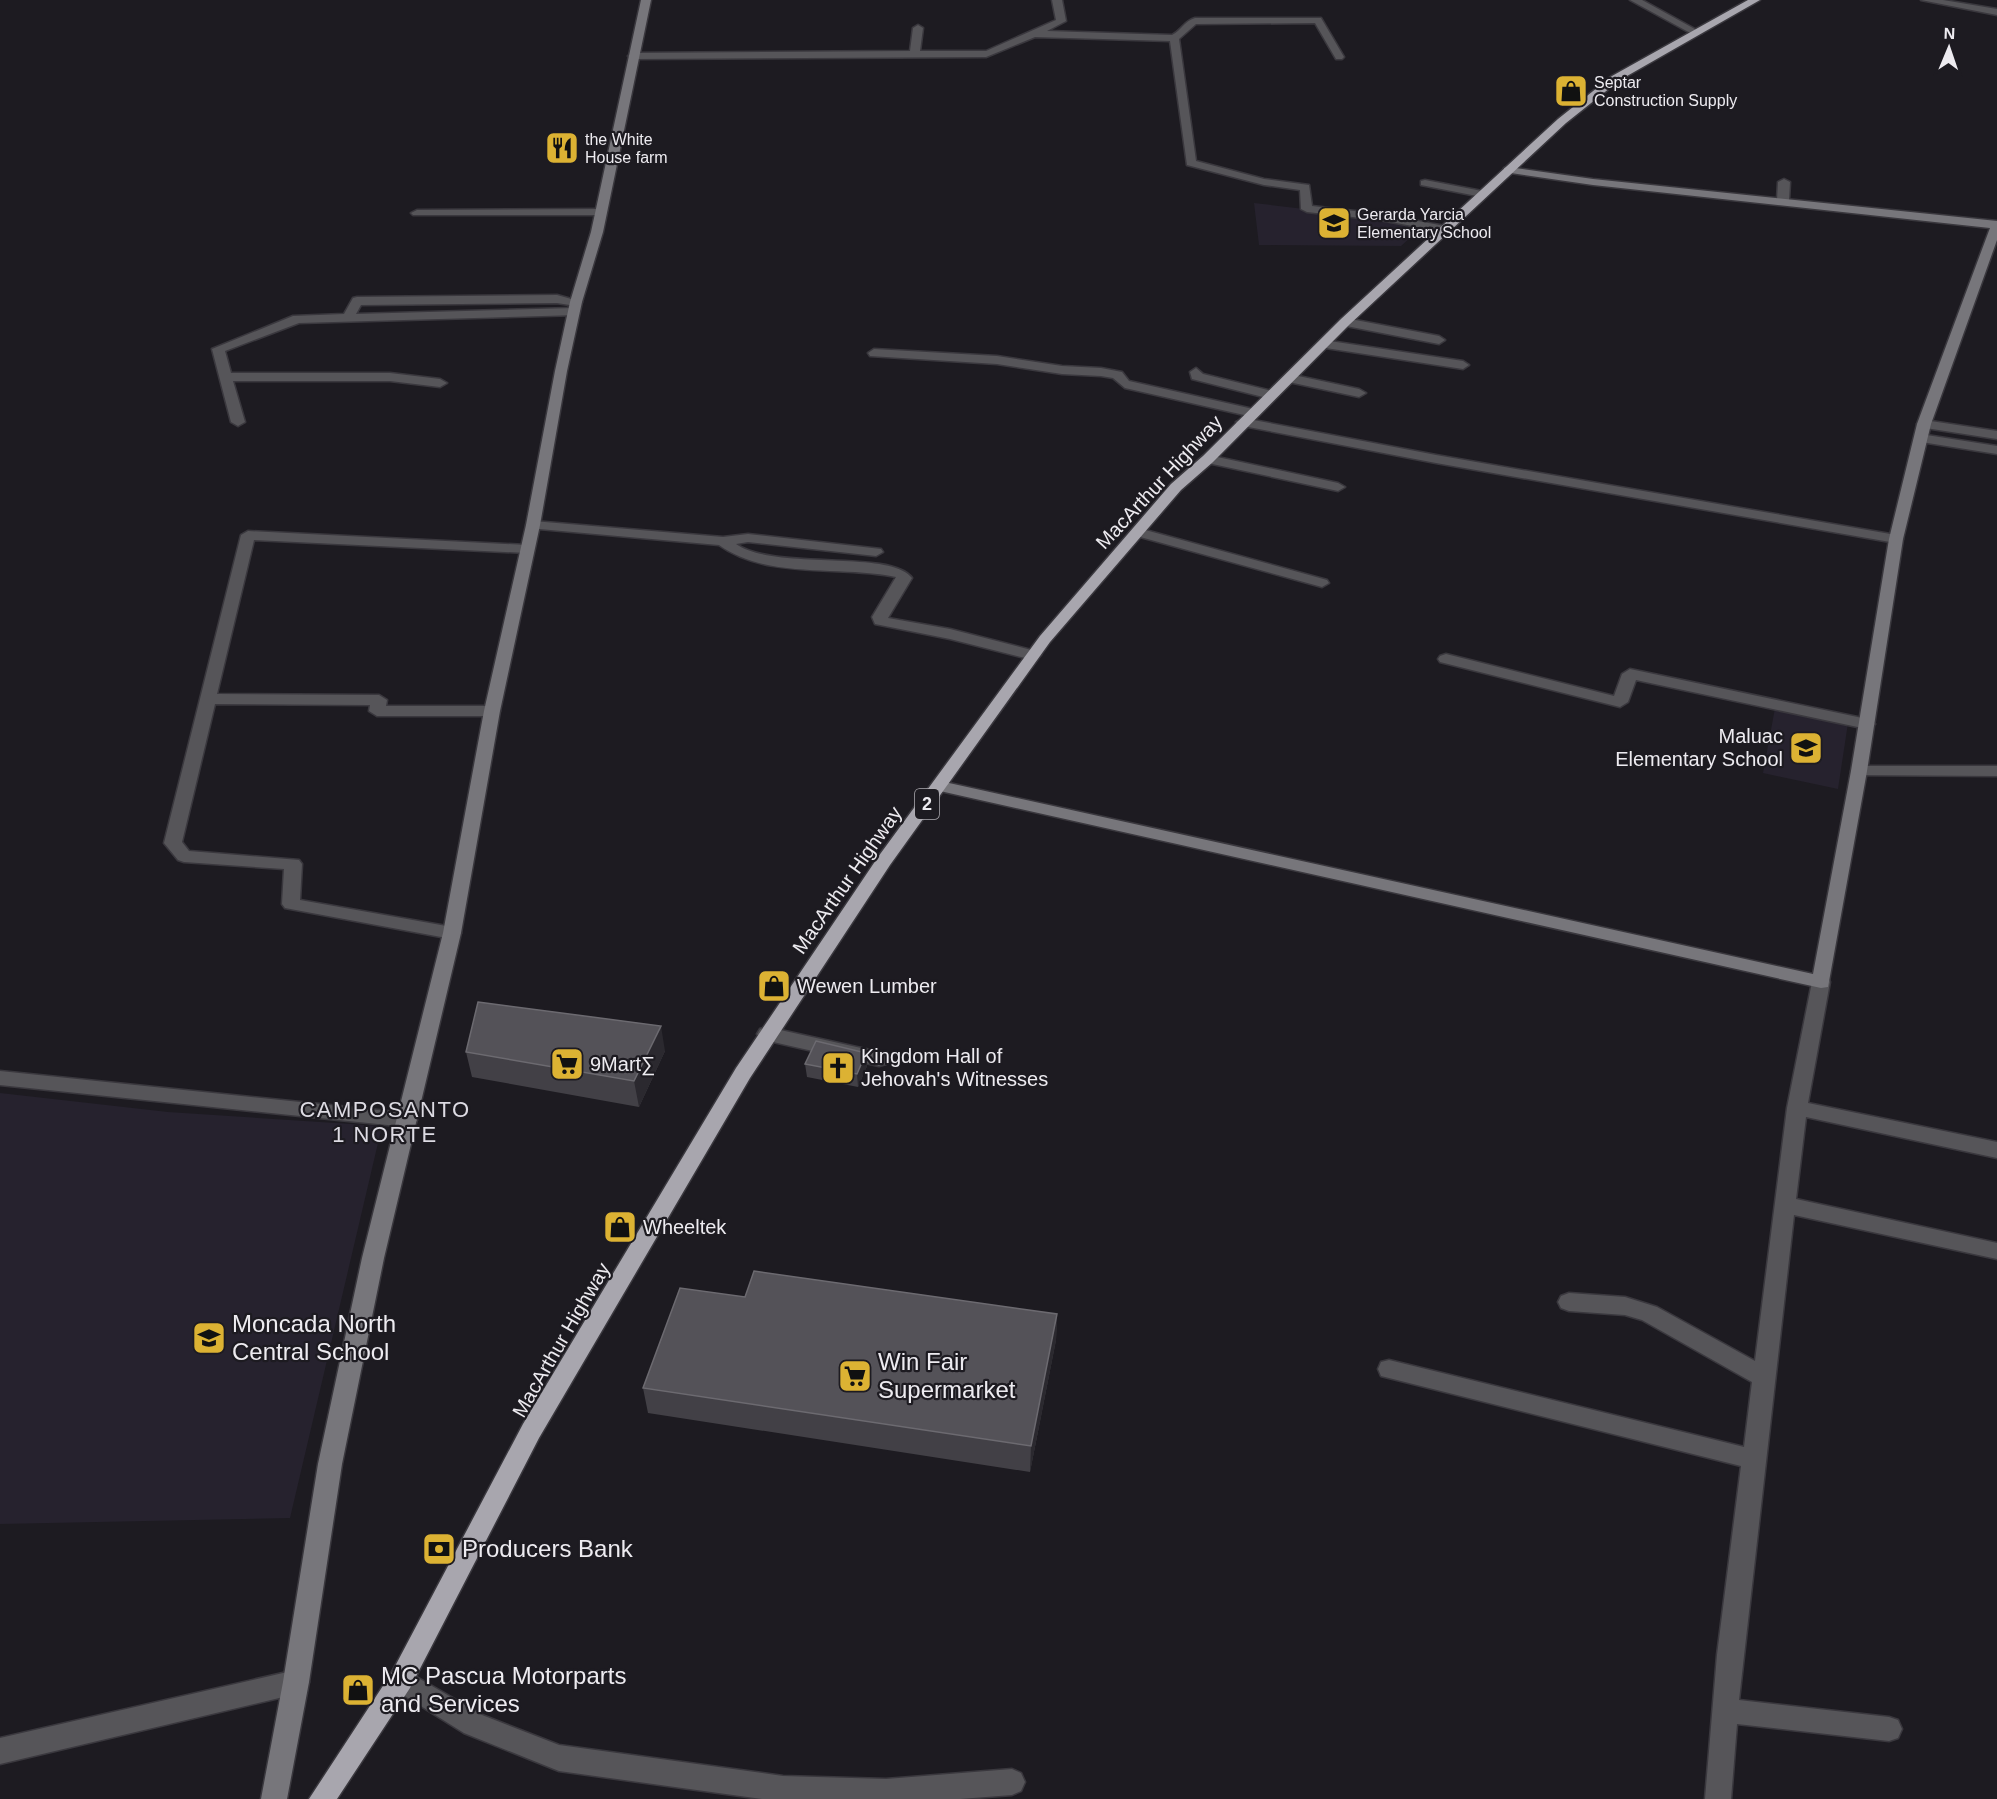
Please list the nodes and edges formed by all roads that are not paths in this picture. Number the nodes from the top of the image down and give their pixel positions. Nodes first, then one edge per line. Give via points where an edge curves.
1 (646, 0) edge
2 (1057, 0) edge
3 (1635, 0) edge
4 (1755, 0) edge
5 (1926, 0) edge
6 (1997, 12) edge
7 (918, 28) dead end
8 (1697, 33) junction
9 (1035, 34) junction
10 (1174, 38) junction
11 (917, 55) junction
12 (633, 56) junction
13 (1339, 57) dead end
14 (919, 68) dead end
15 (1508, 170) junction
16 (1784, 182) dead end
17 (1425, 183) dead end
18 (1482, 194) junction
19 (1782, 200) junction
20 (600, 212) junction
21 (417, 213) dead end
22 (1997, 224) edge
23 (1445, 229) junction
24 (575, 307) junction
25 (1345, 322) junction
26 (1439, 340) dead end
27 (1323, 344) junction
28 (874, 353) dead end
29 (1463, 365) dead end
30 (1196, 372) dead end
31 (224, 377) junction
32 (1289, 378) junction
33 (440, 383) dead end
34 (1359, 393) dead end
35 (1271, 395) junction
36 (1248, 418) junction
37 (238, 422) dead end
38 (1922, 431) junction
39 (1997, 435) edge
40 (1997, 450) edge
41 (1208, 459) junction
42 (1338, 487) dead end
43 (533, 525) junction
44 (1138, 532) junction
45 (1896, 539) junction
46 (723, 541) junction
47 (527, 549) junction
48 (876, 552) dead end
49 (1322, 583) dead end
50 (1033, 654) junction
51 (1446, 659) dead end
52 (209, 699) junction
53 (492, 711) junction
54 (1867, 724) junction
55 (1859, 771) junction
56 (1997, 771) edge
57 (940, 786) junction
58 (452, 933) junction
59 (1821, 982) junction
60 (767, 1034) junction
61 (879, 1059) dead end
62 (0, 1078) edge
63 (1797, 1108) junction
64 (407, 1119) junction
65 (1997, 1150) edge
66 (1786, 1205) junction
67 (1997, 1251) edge
68 (1569, 1302) dead end
69 (1389, 1370) dead end
70 (1765, 1378) junction
71 (1756, 1460) junction
72 (401, 1680) junction
73 (296, 1682) junction
74 (1726, 1711) junction
75 (1889, 1729) dead end
76 (0, 1751) edge
77 (1012, 1782) dead end
78 (274, 1799) edge
79 (322, 1799) edge
80 (1718, 1799) edge

1 - 12 street
2 - 9 street via 1060,21
3 - 8 street
4 - 8 highway, MacArthur Highway / 2
5 - 6 street
7 - 11 street
8 - 15 highway, MacArthur Highway / 2 via 1603,87
9 - 10 street
9 - 11 street via 991,53
10 - 13 street via 1195,21 1318,20
10 - 23 street via 1191,163 1305,188 1307,209
11 - 12 street
11 - 14 street
12 - 20 street
15 - 18 highway, MacArthur Highway / 2
15 - 19 street
16 - 19 street
17 - 18 street
18 - 23 highway, MacArthur Highway / 2
19 - 22 street
20 - 21 street
20 - 24 street
22 - 38 street
23 - 25 highway, MacArthur Highway / 2
24 - 31 street via 297,319 218,349
24 - 43 street
25 - 26 street
25 - 27 highway, MacArthur Highway / 2
27 - 29 street
27 - 32 highway, MacArthur Highway / 2
28 - 36 street via 997,360 1110,373 1125,384
30 - 35 street via 1197,376
31 - 33 street via 390,377
31 - 37 street
32 - 34 street
32 - 35 highway, MacArthur Highway / 2
35 - 36 highway, MacArthur Highway / 2
36 - 41 highway, MacArthur Highway / 2
36 - 45 street via 1436,459
38 - 39 street
38 - 40 street
38 - 45 street
41 - 42 street
41 - 44 highway, MacArthur Highway / 2 via 1176,487
43 - 46 street
43 - 47 street
44 - 49 street
44 - 50 highway, MacArthur Highway / 2
45 - 54 street
46 - 48 street via 748,538
46 - 50 street via 730,550 759,557 901,574 905,578 880,621
47 - 52 street via 248,535
47 - 53 street
50 - 57 highway, MacArthur Highway / 2
51 - 54 street via 1620,702 1630,674
52 - 53 street via 379,700 376,711
52 - 58 street via 172,843 184,856 293,864 291,904
53 - 58 street
54 - 55 street
55 - 56 street
55 - 59 street
57 - 59 street
57 - 60 highway, MacArthur Highway / 2 via 865,888
58 - 64 street
59 - 63 street
60 - 61 street
60 - 72 highway, MacArthur Highway / 2 via 531,1431
62 - 64 street
63 - 65 street
63 - 66 street
64 - 73 street via 330,1464
66 - 67 street
66 - 70 street
68 - 70 street via 1625,1306 1649,1313
69 - 71 street
70 - 71 street
71 - 74 street
72 - 77 street via 473,1724 559,1758 783,1789 886,1792
72 - 79 highway, MacArthur Highway / 2
73 - 76 street
73 - 78 street
74 - 75 street
74 - 80 street

